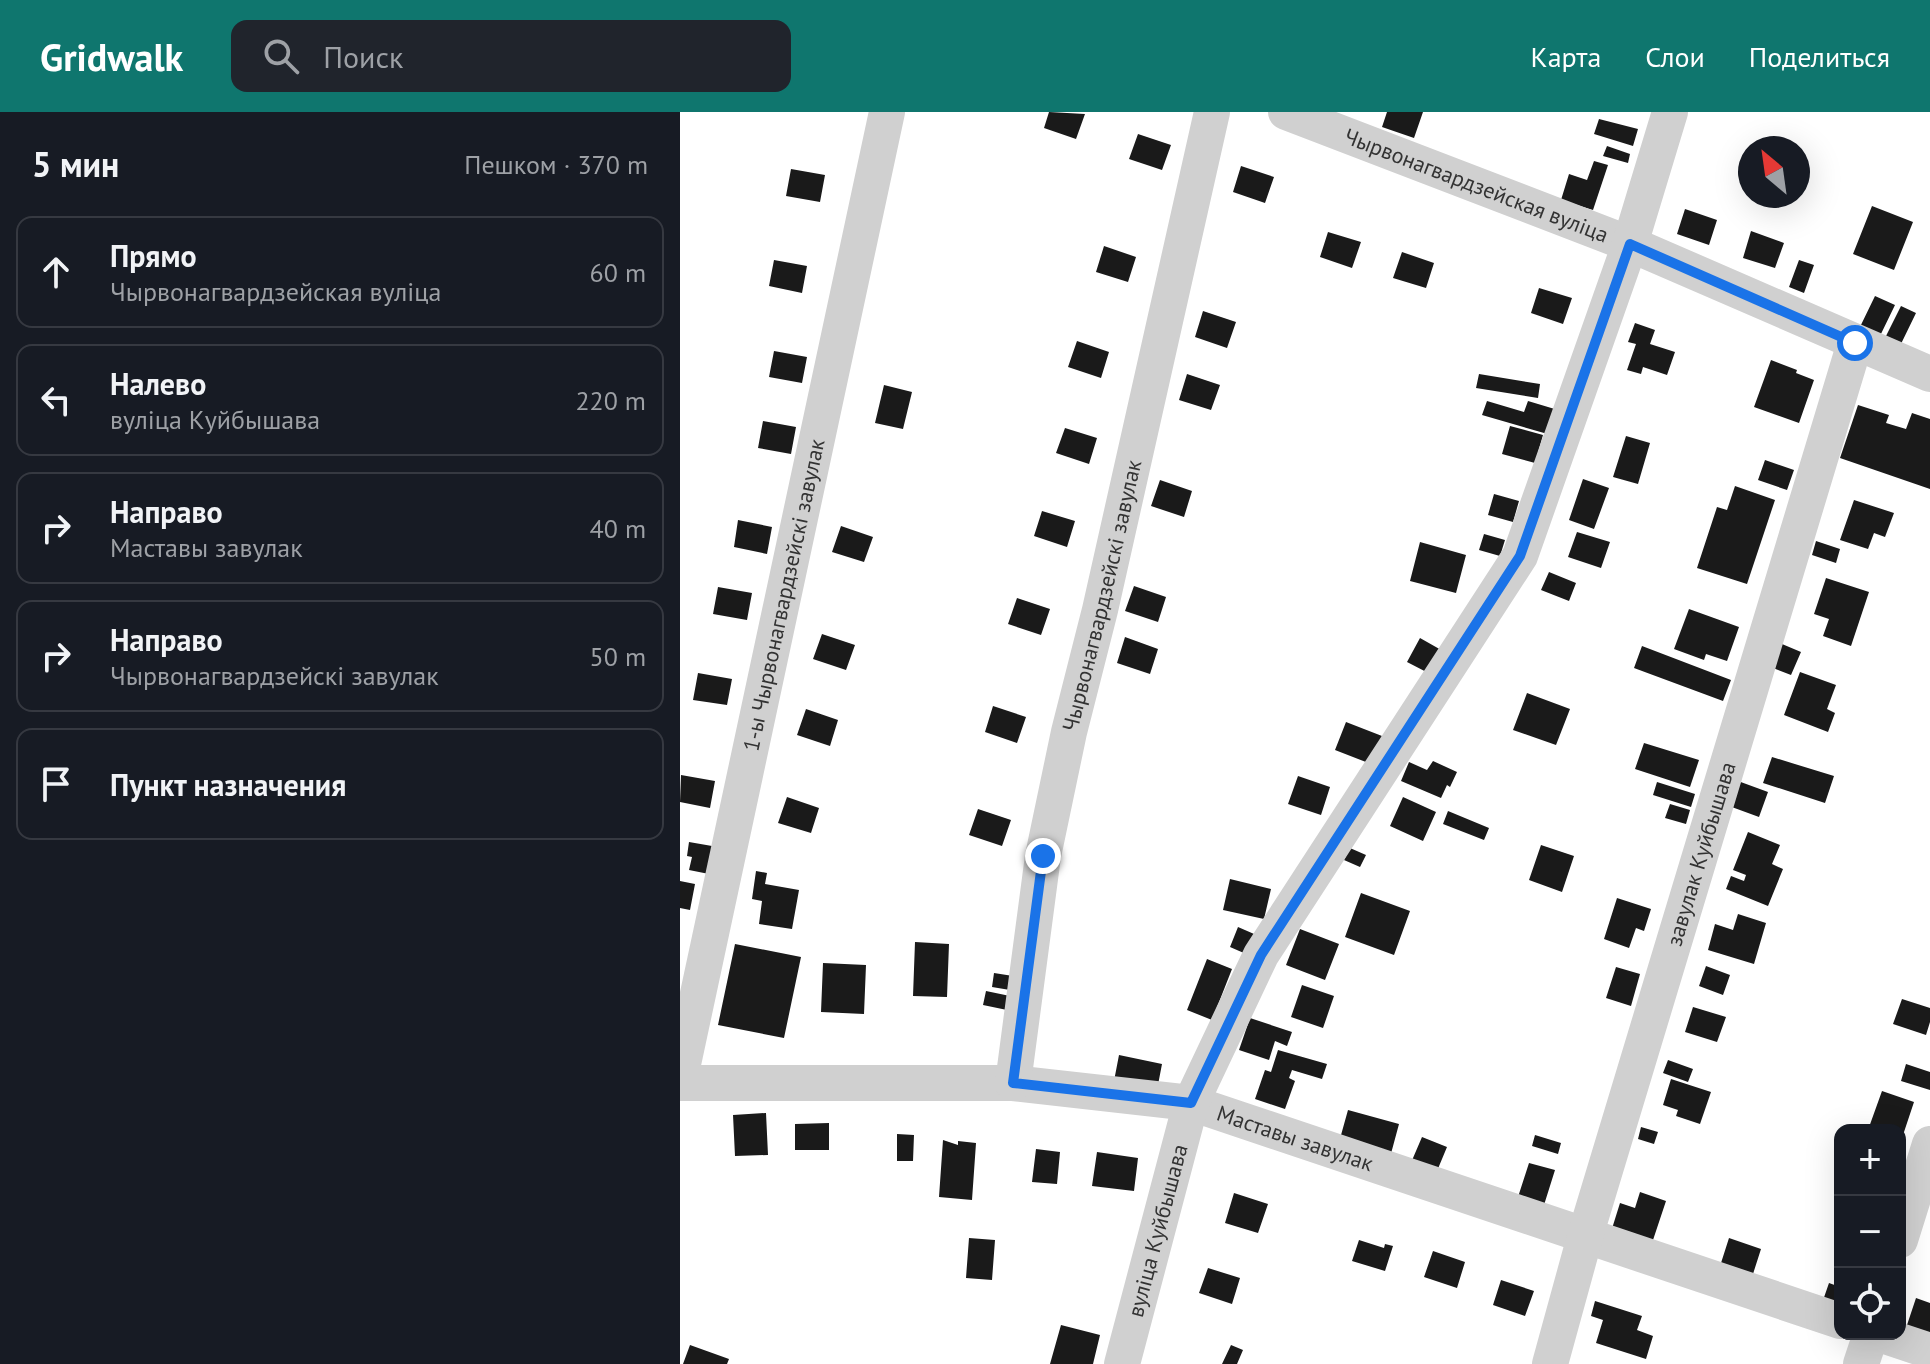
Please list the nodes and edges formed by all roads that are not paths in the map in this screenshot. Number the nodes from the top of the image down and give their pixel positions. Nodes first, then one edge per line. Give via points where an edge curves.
1 (887, 112) edge
2 (1212, 112) edge
3 (1286, 112) edge
4 (1670, 112) edge
5 (1630, 244) junction
6 (1855, 343) junction
7 (1930, 374) edge
8 (680, 1081) edge
9 (1013, 1083) junction
10 (1191, 1103) junction
11 (1930, 1144) edge
12 (1906, 1221) edge
13 (1586, 1233) junction
14 (1834, 1319) edge
15 (1869, 1340) edge
16 (1897, 1340) edge
17 (1930, 1351) edge
18 (1122, 1364) edge
19 (1550, 1364) edge
20 (1861, 1364) edge

1 - 8 street, 1-ы Чырвонагвардзейскі завулак
2 - 9 street, Чырвонагвардзейскі завулак via 1043,856
3 - 5 street, Чырвонагвардзейская вуліца
4 - 5 street, вуліца Куйбышава
5 - 6 street, Чырвонагвардзейская вуліца
5 - 10 street, вуліца Куйбышава via 1520,556 1261,955
6 - 7 street, Чырвонагвардзейская вуліца
6 - 13 street, завулак Куйбышава
8 - 9 street, Маставы завулак
9 - 10 street, Маставы завулак
10 - 13 street, Маставы завулак
10 - 18 street, вуліца Куйбышава
11 - 12 street
13 - 14 street, Маставы завулак
13 - 19 street, завулак Куйбышава
15 - 20 street
16 - 17 street

